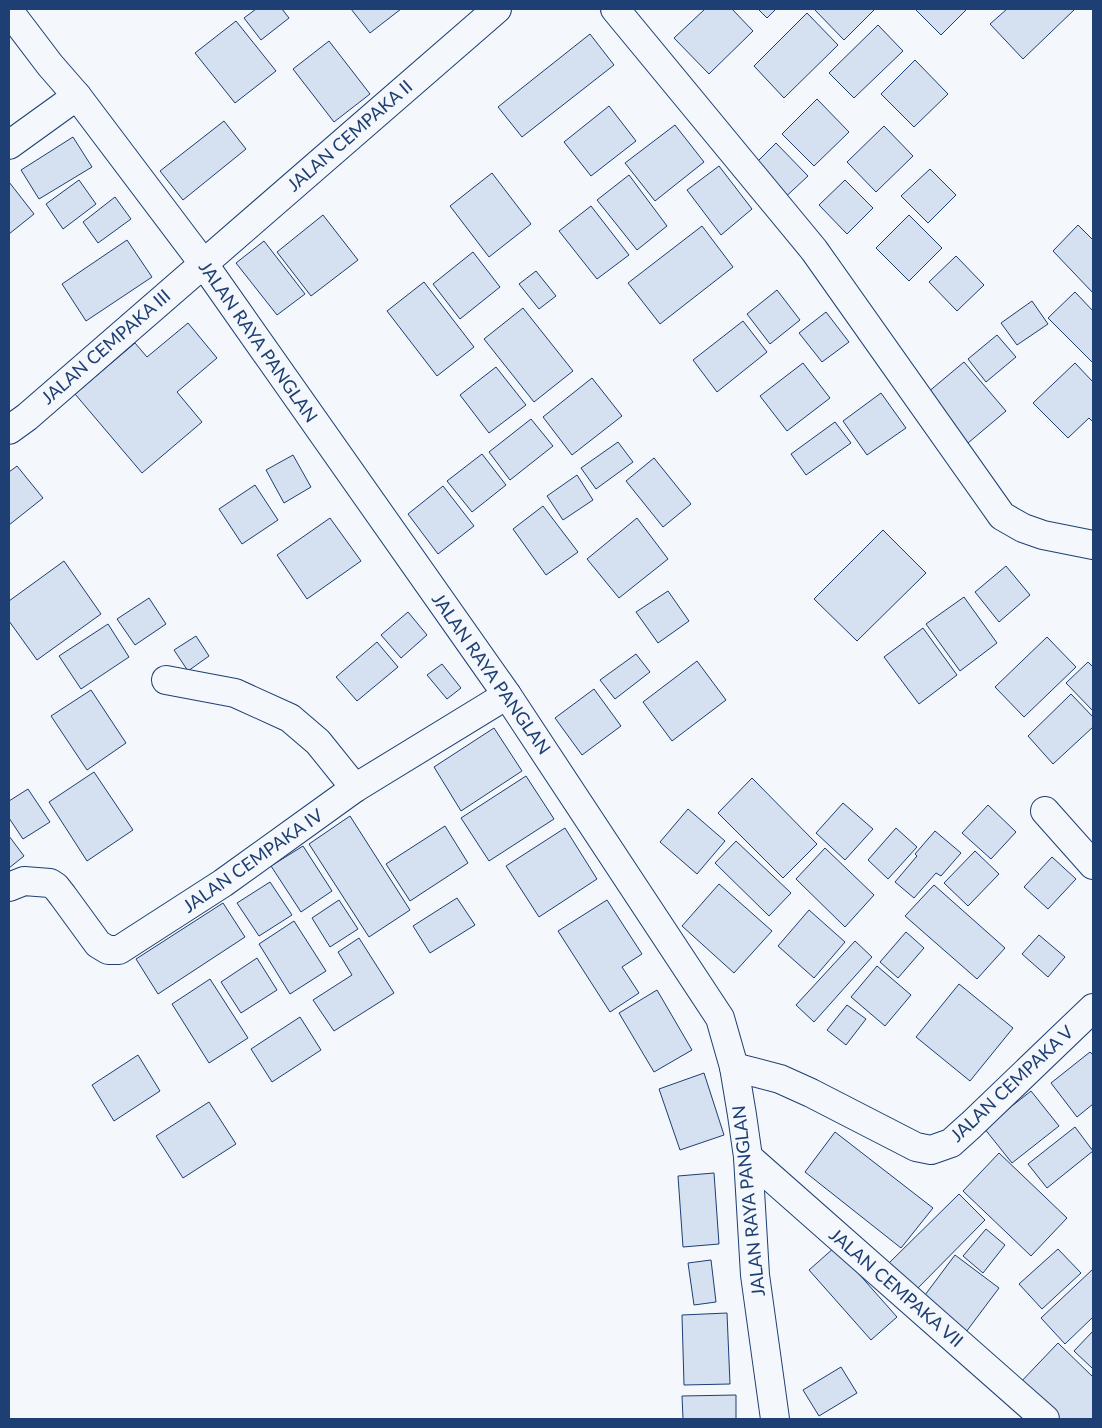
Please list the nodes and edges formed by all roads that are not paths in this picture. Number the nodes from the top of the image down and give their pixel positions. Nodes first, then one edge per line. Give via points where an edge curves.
1 (497, 9) edge
2 (616, 9) edge
3 (9, 11) edge
4 (77, 96) junction
5 (9, 145) edge
6 (203, 263) junction
7 (18, 424) edge
8 (1093, 545) edge
9 (166, 680) dead end
10 (507, 695) junction
11 (355, 788) junction
12 (1044, 812) dead end
13 (1093, 865) edge
14 (9, 887) edge
15 (1093, 1008) edge
16 (734, 1068) junction
17 (748, 1157) junction
18 (775, 1419) edge
19 (1045, 1419) edge

1 - 6 street, JALAN CEMPAKA II
2 - 8 street via 814,250 1002,516 1043,535
3 - 4 street, JALAN RAYA PANGLAN
4 - 5 street
4 - 6 street, JALAN RAYA PANGLAN
6 - 7 street, JALAN CEMPAKA III
6 - 10 street, JALAN RAYA PANGLAN
9 - 11 street via 235,693 290,718 318,742
10 - 11 street, JALAN CEMPAKA IV
10 - 16 street, JALAN RAYA PANGLAN via 720,1018
11 - 14 street, JALAN CEMPAKA IV via 223,883 119,950 108,950 98,944 50,883 24,881
12 - 13 street
15 - 16 street, JALAN CEMPAKA V via 972,1125 950,1143 931,1150 916,1147 780,1079
16 - 17 street, JALAN RAYA PANGLAN
17 - 18 street, JALAN RAYA PANGLAN via 756,1275
17 - 19 street, JALAN CEMPAKA VII

